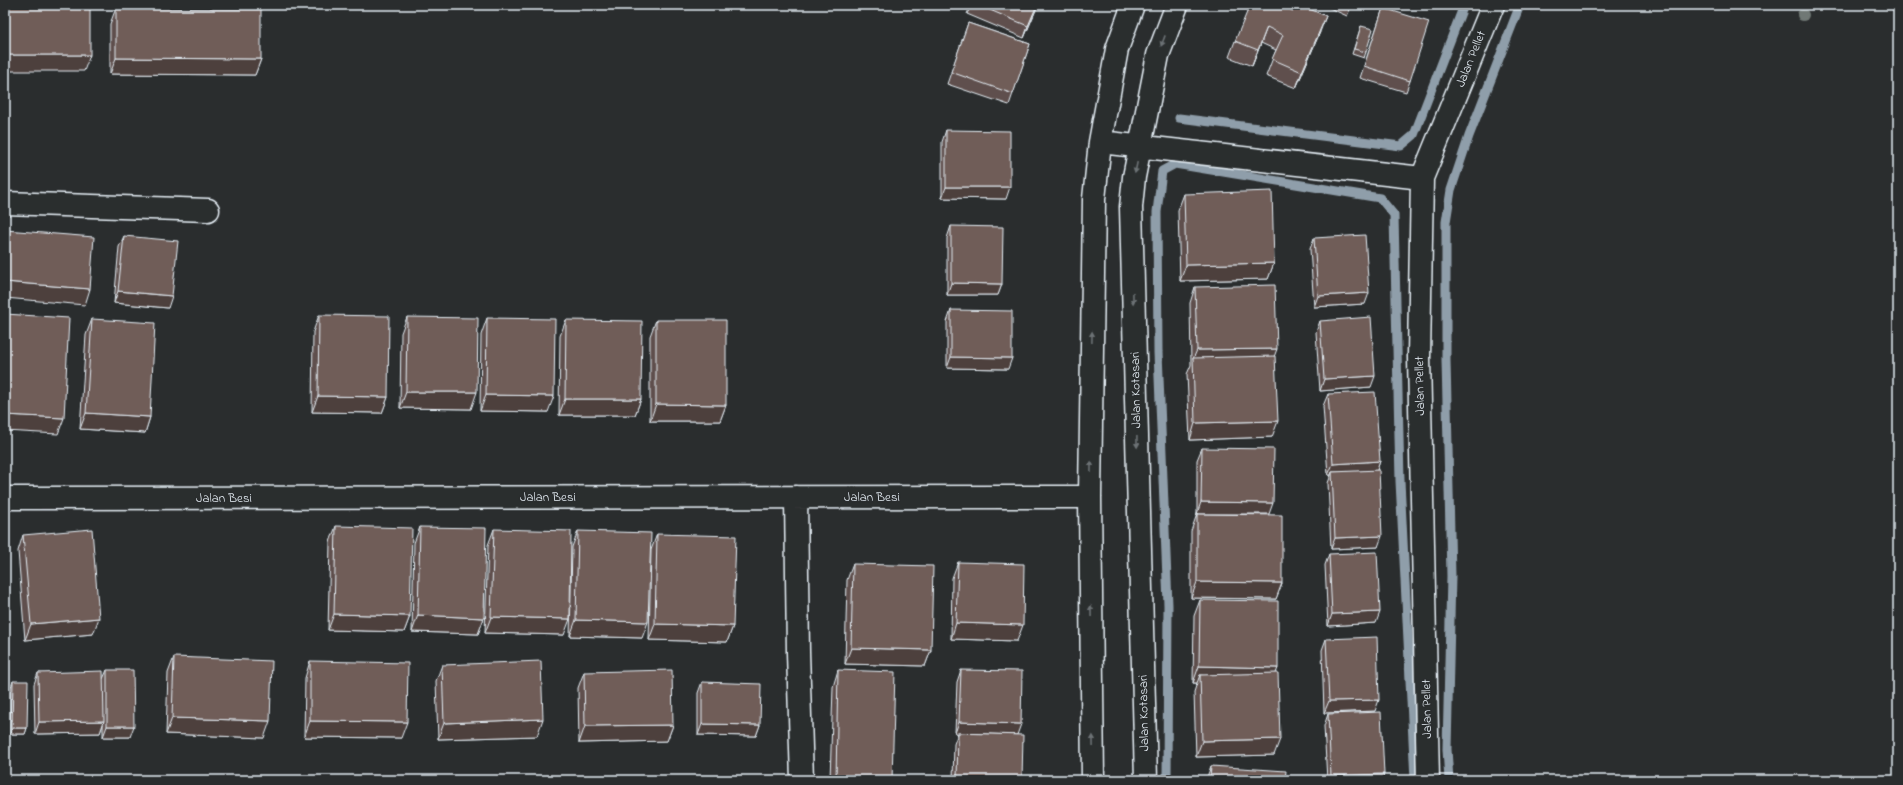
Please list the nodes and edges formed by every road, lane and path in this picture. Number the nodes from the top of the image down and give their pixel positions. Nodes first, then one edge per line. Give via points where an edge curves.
1 (1133, 5) edge
2 (1177, 5) edge
3 (1493, 5) edge
4 (1100, 142) junction
5 (1140, 147) junction
6 (1422, 178) junction
7 (5, 203) edge
8 (208, 210) dead end
9 (1090, 496) junction
10 (796, 497) junction
11 (5, 498) edge
12 (802, 780) edge
13 (1093, 780) edge
14 (1146, 780) edge
15 (1428, 780) edge

1 - 4 street via 1117,49
2 -> 5 street, Jalan Kotasari via 1158,55
3 - 6 street, Jalan Pellet
4 - 5 street
9 -> 4 street via 1094,199
5 - 6 street
5 -> 14 street, Jalan Kotasari via 1131,207
6 - 15 street, Jalan Pellet via 1419,358
7 - 8 street
9 - 10 street, Jalan Besi
13 -> 9 street
10 - 11 street, Jalan Besi
10 - 12 street

